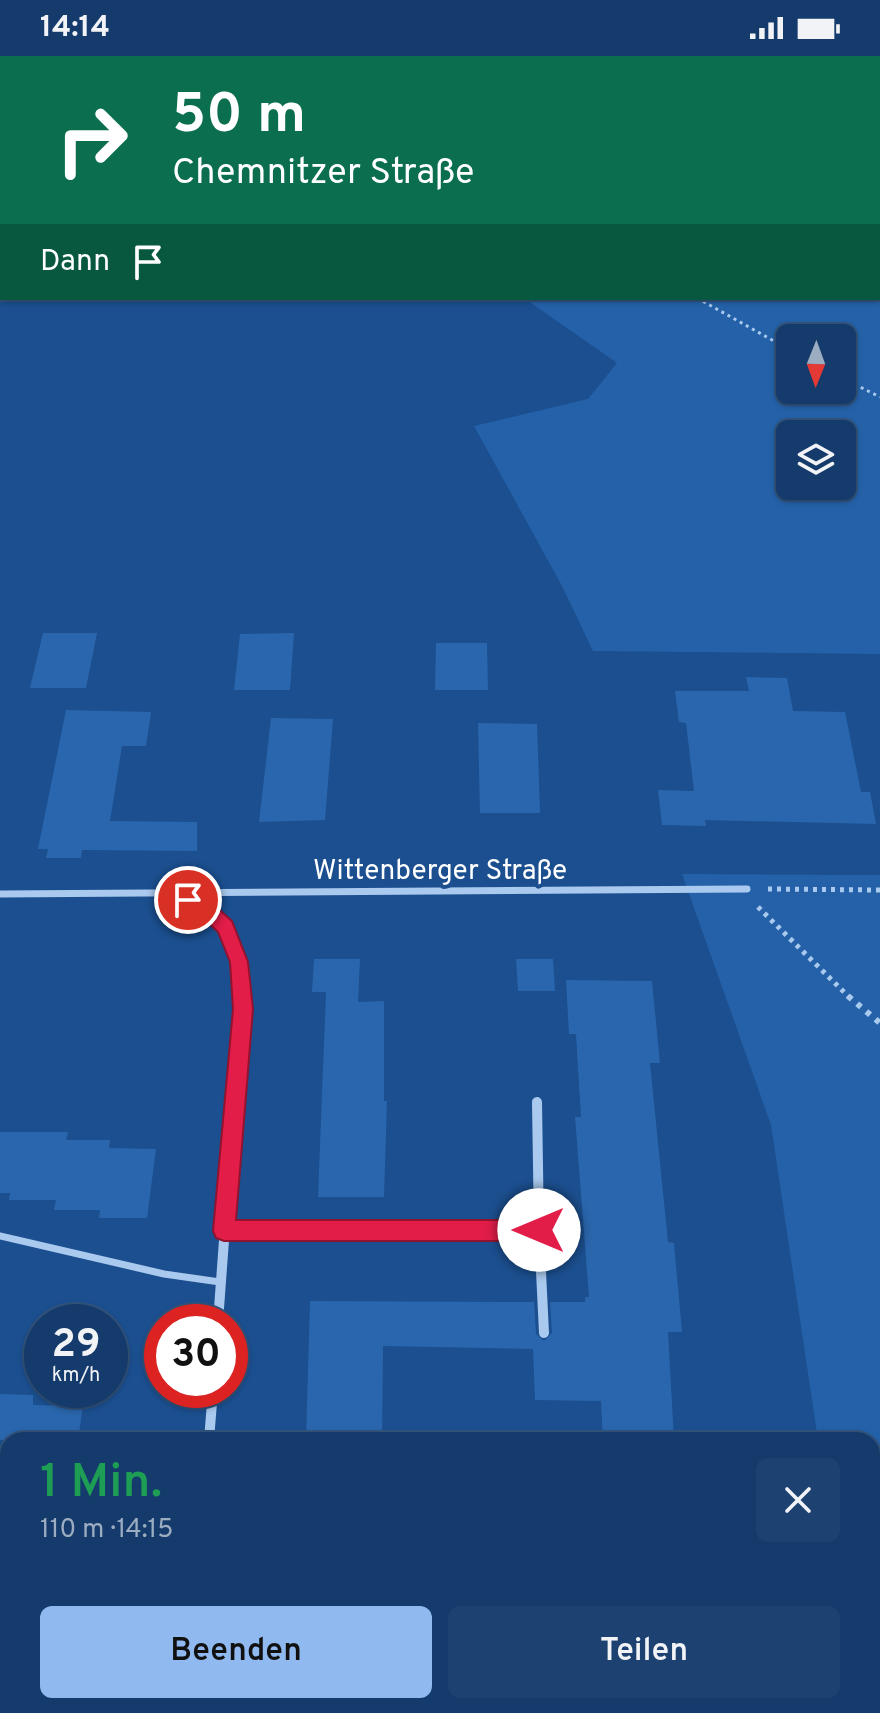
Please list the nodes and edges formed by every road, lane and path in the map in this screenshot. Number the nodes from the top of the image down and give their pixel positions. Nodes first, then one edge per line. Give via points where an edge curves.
1 (701, 300) edge
2 (776, 342) edge
3 (856, 385) edge
4 (880, 397) edge
5 (747, 889) junction
6 (880, 890) edge
7 (172, 893) junction
8 (0, 894) edge
9 (880, 1023) edge
10 (537, 1102) dead end
11 (539, 1230) junction
12 (224, 1231) junction
13 (0, 1236) edge
14 (220, 1282) junction
15 (219, 1304) edge
16 (544, 1333) dead end
17 (212, 1408) edge
18 (210, 1432) edge

1 - 2 path
3 - 4 path
5 - 6 path
5 - 7 street, Wittenberger Straße
5 - 9 path via 759,908
7 - 8 street, Wittenberger Straße
7 - 12 street via 204,907 225,927 239,962 243,1009
10 - 11 street
11 - 12 street
11 - 16 street
12 - 14 street
13 - 14 lane
14 - 15 street
17 - 18 street

